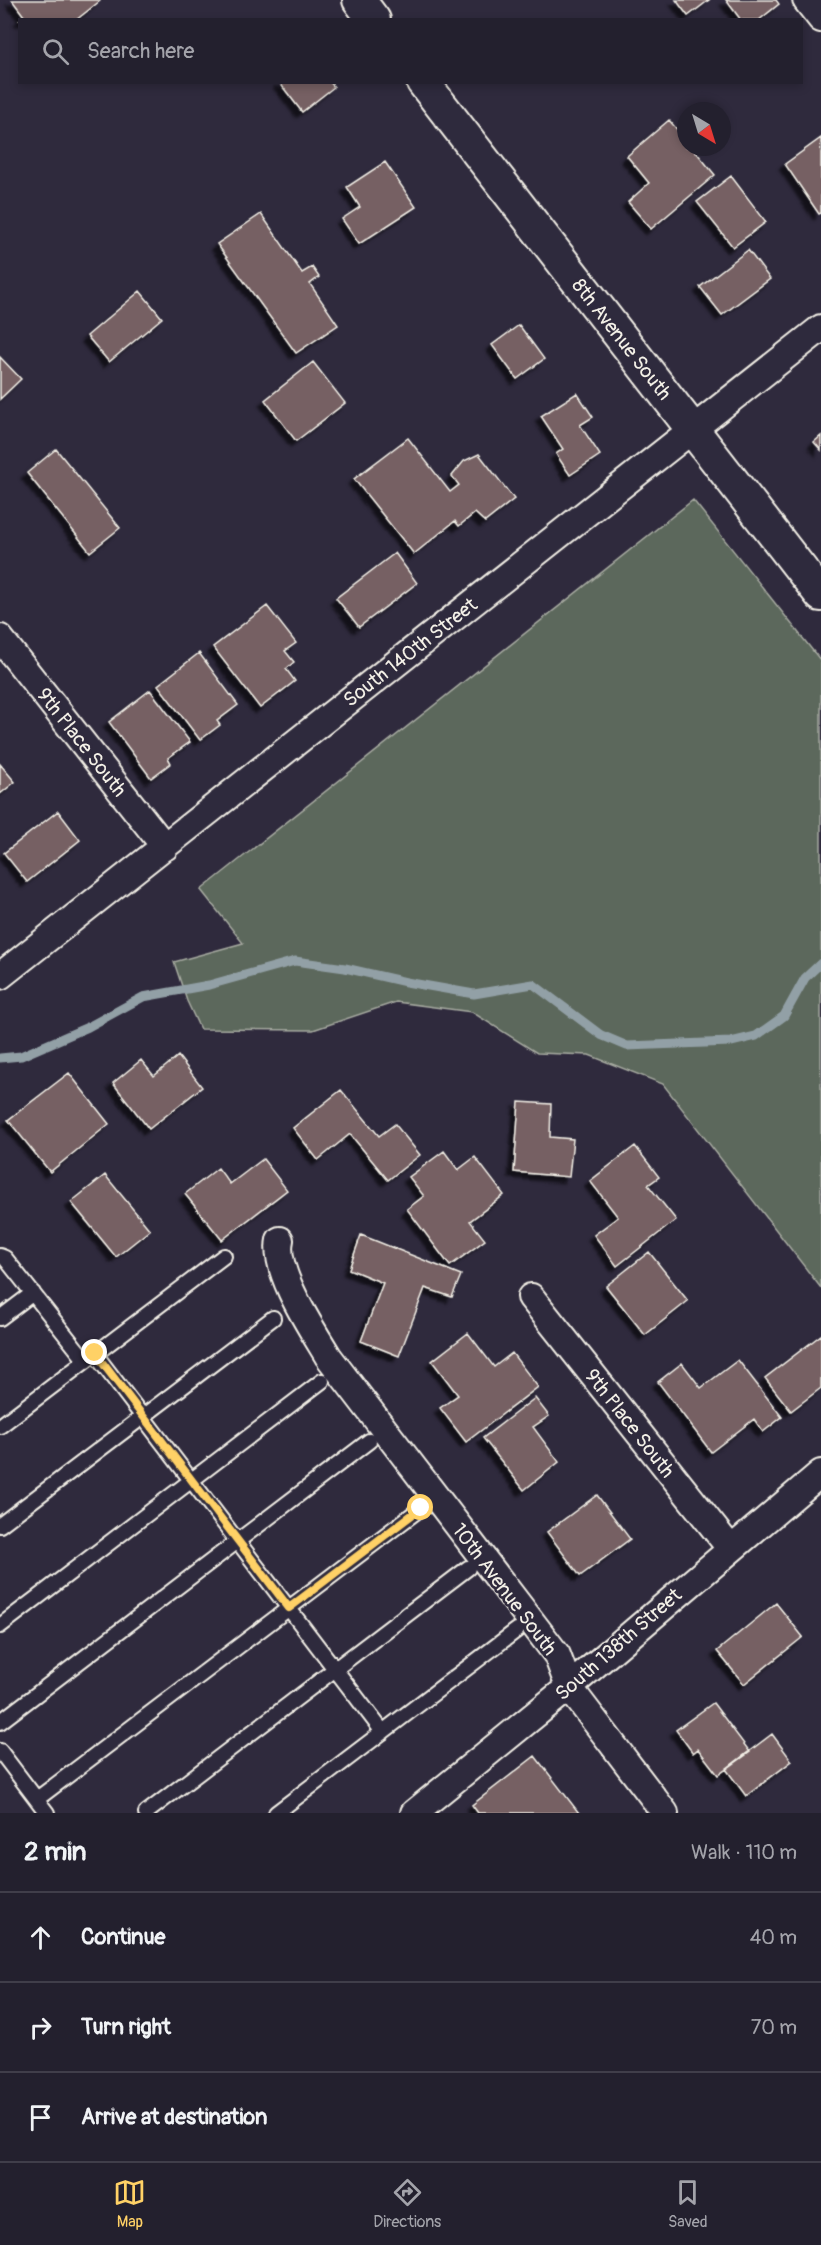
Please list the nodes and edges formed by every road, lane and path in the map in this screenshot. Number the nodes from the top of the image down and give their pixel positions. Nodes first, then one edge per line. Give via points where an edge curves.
1 (359, 0) edge
2 (806, 0) edge
3 (372, 18) edge
4 (821, 19) edge
5 (425, 84) edge
6 (821, 328) edge
7 (692, 429) junction
8 (821, 595) edge
9 (0, 638) edge
10 (165, 847) junction
11 (0, 976) edge
12 (280, 1240) dead end
13 (0, 1256) edge
14 (224, 1256) dead end
15 (33, 1293) junction
16 (531, 1297) dead end
17 (0, 1318) edge
18 (273, 1318) dead end
19 (90, 1357) junction
20 (322, 1381) dead end
21 (143, 1417) junction
22 (0, 1426) edge
23 (369, 1441) dead end
24 (821, 1473) edge
25 (192, 1480) junction
26 (421, 1508) dead end
27 (0, 1525) edge
28 (238, 1541) junction
29 (730, 1548) junction
30 (468, 1568) dead end
31 (289, 1608) junction
32 (0, 1626) edge
33 (517, 1630) dead end
34 (335, 1669) junction
35 (569, 1687) junction
36 (0, 1722) edge
37 (383, 1732) junction
38 (0, 1751) edge
39 (37, 1799) junction
40 (47, 1813) edge
41 (146, 1813) edge
42 (276, 1813) edge
43 (414, 1813) edge
44 (666, 1813) edge

1 - 3 street
2 - 4 street
5 - 7 street, 8th Avenue South
6 - 7 street, South 140th Street
7 - 8 street, 8th Avenue South
7 - 10 street, South 140th Street
9 - 10 street, 9th Place South
10 - 11 street, South 140th Street
12 - 35 street, 10th Avenue South via 282,1269 328,1356 557,1655
13 - 15 lane
14 - 19 lane
15 - 17 lane
15 - 19 lane
16 - 29 street, 9th Place South
18 - 21 lane
19 - 21 lane
19 - 22 lane
20 - 25 lane
21 - 25 lane
21 - 27 lane
23 - 28 lane
24 - 29 street, South 138th Street
25 - 28 lane
25 - 32 lane
26 - 31 lane
28 - 31 lane
28 - 36 lane
29 - 35 street, South 138th Street
30 - 34 lane
31 - 34 lane
31 - 39 lane
33 - 37 lane
34 - 37 lane
34 - 41 lane
35 - 43 street, South 138th Street
35 - 44 street, 10th Avenue South
37 - 42 lane
38 - 39 lane
39 - 40 lane

